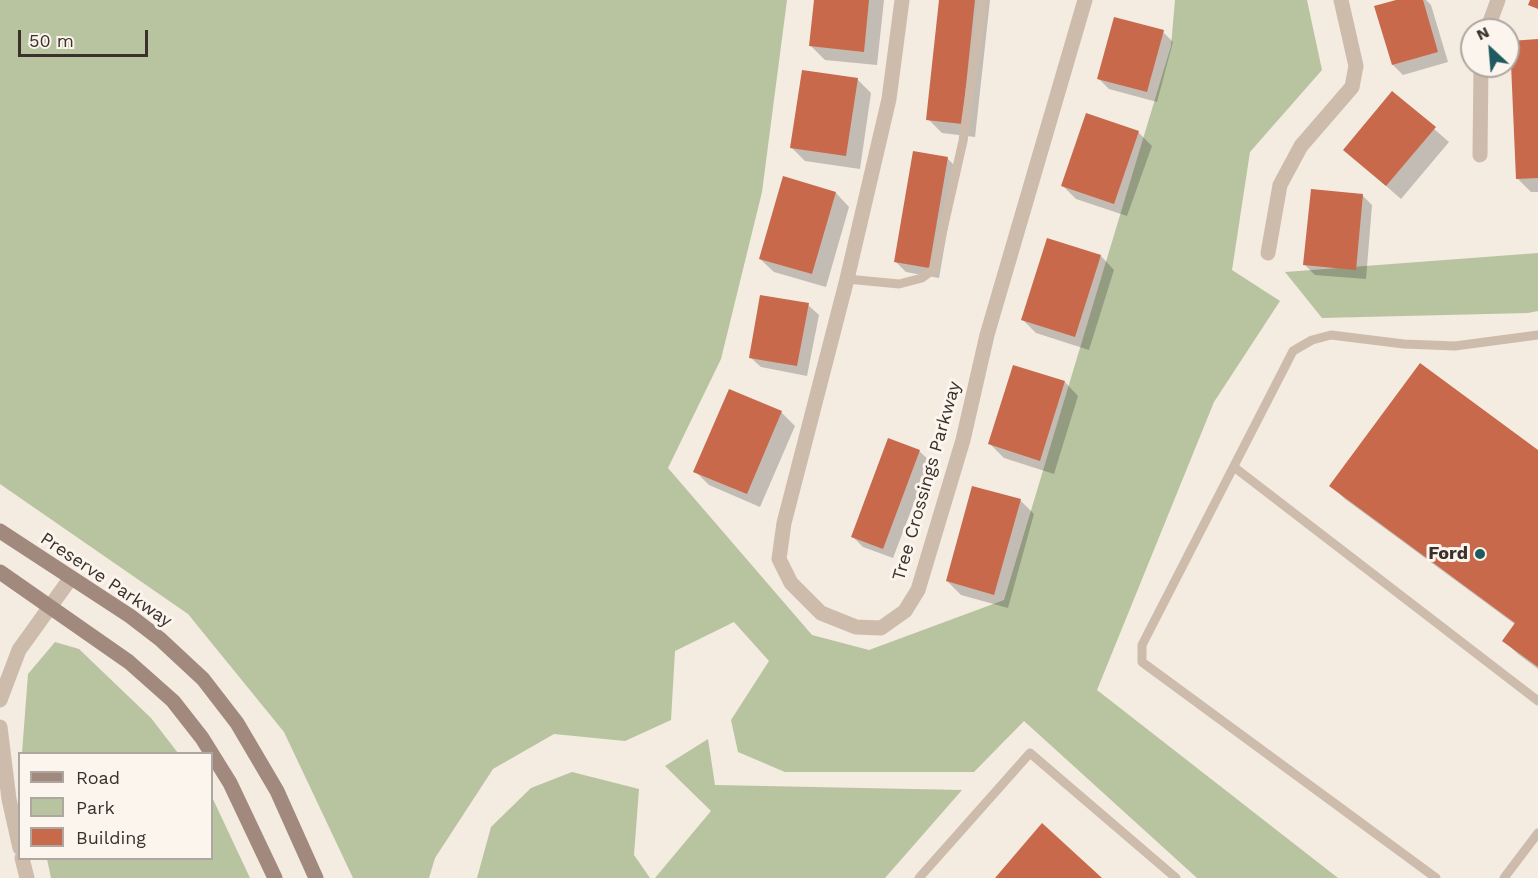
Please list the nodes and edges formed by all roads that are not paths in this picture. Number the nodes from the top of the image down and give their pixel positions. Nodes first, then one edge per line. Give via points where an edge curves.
1 (902, 0) edge
2 (983, 0) edge
3 (1085, 0) edge
4 (1341, 0) edge
5 (1498, 0) edge
6 (1491, 18) edge
7 (1481, 78) edge
8 (1480, 155) dead end
9 (1268, 253) dead end
10 (847, 279) junction
11 (1538, 335) edge
12 (1234, 466) junction
13 (0, 531) edge
14 (0, 572) edge
15 (70, 579) junction
16 (50, 606) junction
17 (0, 700) edge
18 (1538, 701) edge
19 (0, 727) edge
20 (211, 752) edge
21 (213, 756) edge
22 (1538, 833) edge
23 (18, 839) edge
24 (22, 860) edge
25 (27, 878) edge
26 (275, 878) edge
27 (316, 878) edge
28 (919, 878) edge
29 (1176, 878) edge
30 (1436, 878) edge
31 (1504, 878) edge

1 - 10 street, Tree Crossings Parkway via 889,99
2 - 10 lane via 963,141 934,269 922,278 899,284
3 - 10 street, Tree Crossings Parkway via 987,335 963,440 918,590 905,611 881,628 856,627 821,613 792,583 778,559
4 - 9 street via 1356,66 1352,87 1301,146 1280,185
5 - 6 street
7 - 8 street
11 - 12 lane via 1455,346 1331,336 1312,340 1293,351
12 - 18 lane
12 - 30 lane via 1142,645 1142,662
13 - 15 street, Preserve Parkway
14 - 16 street
15 - 16 street
15 - 27 street, Preserve Parkway via 130,616 203,679 237,723 277,791
16 - 17 street via 19,650
16 - 20 street via 129,662 173,701
19 - 23 street
21 - 26 street
22 - 31 lane
24 - 25 street
28 - 29 lane via 1030,753

